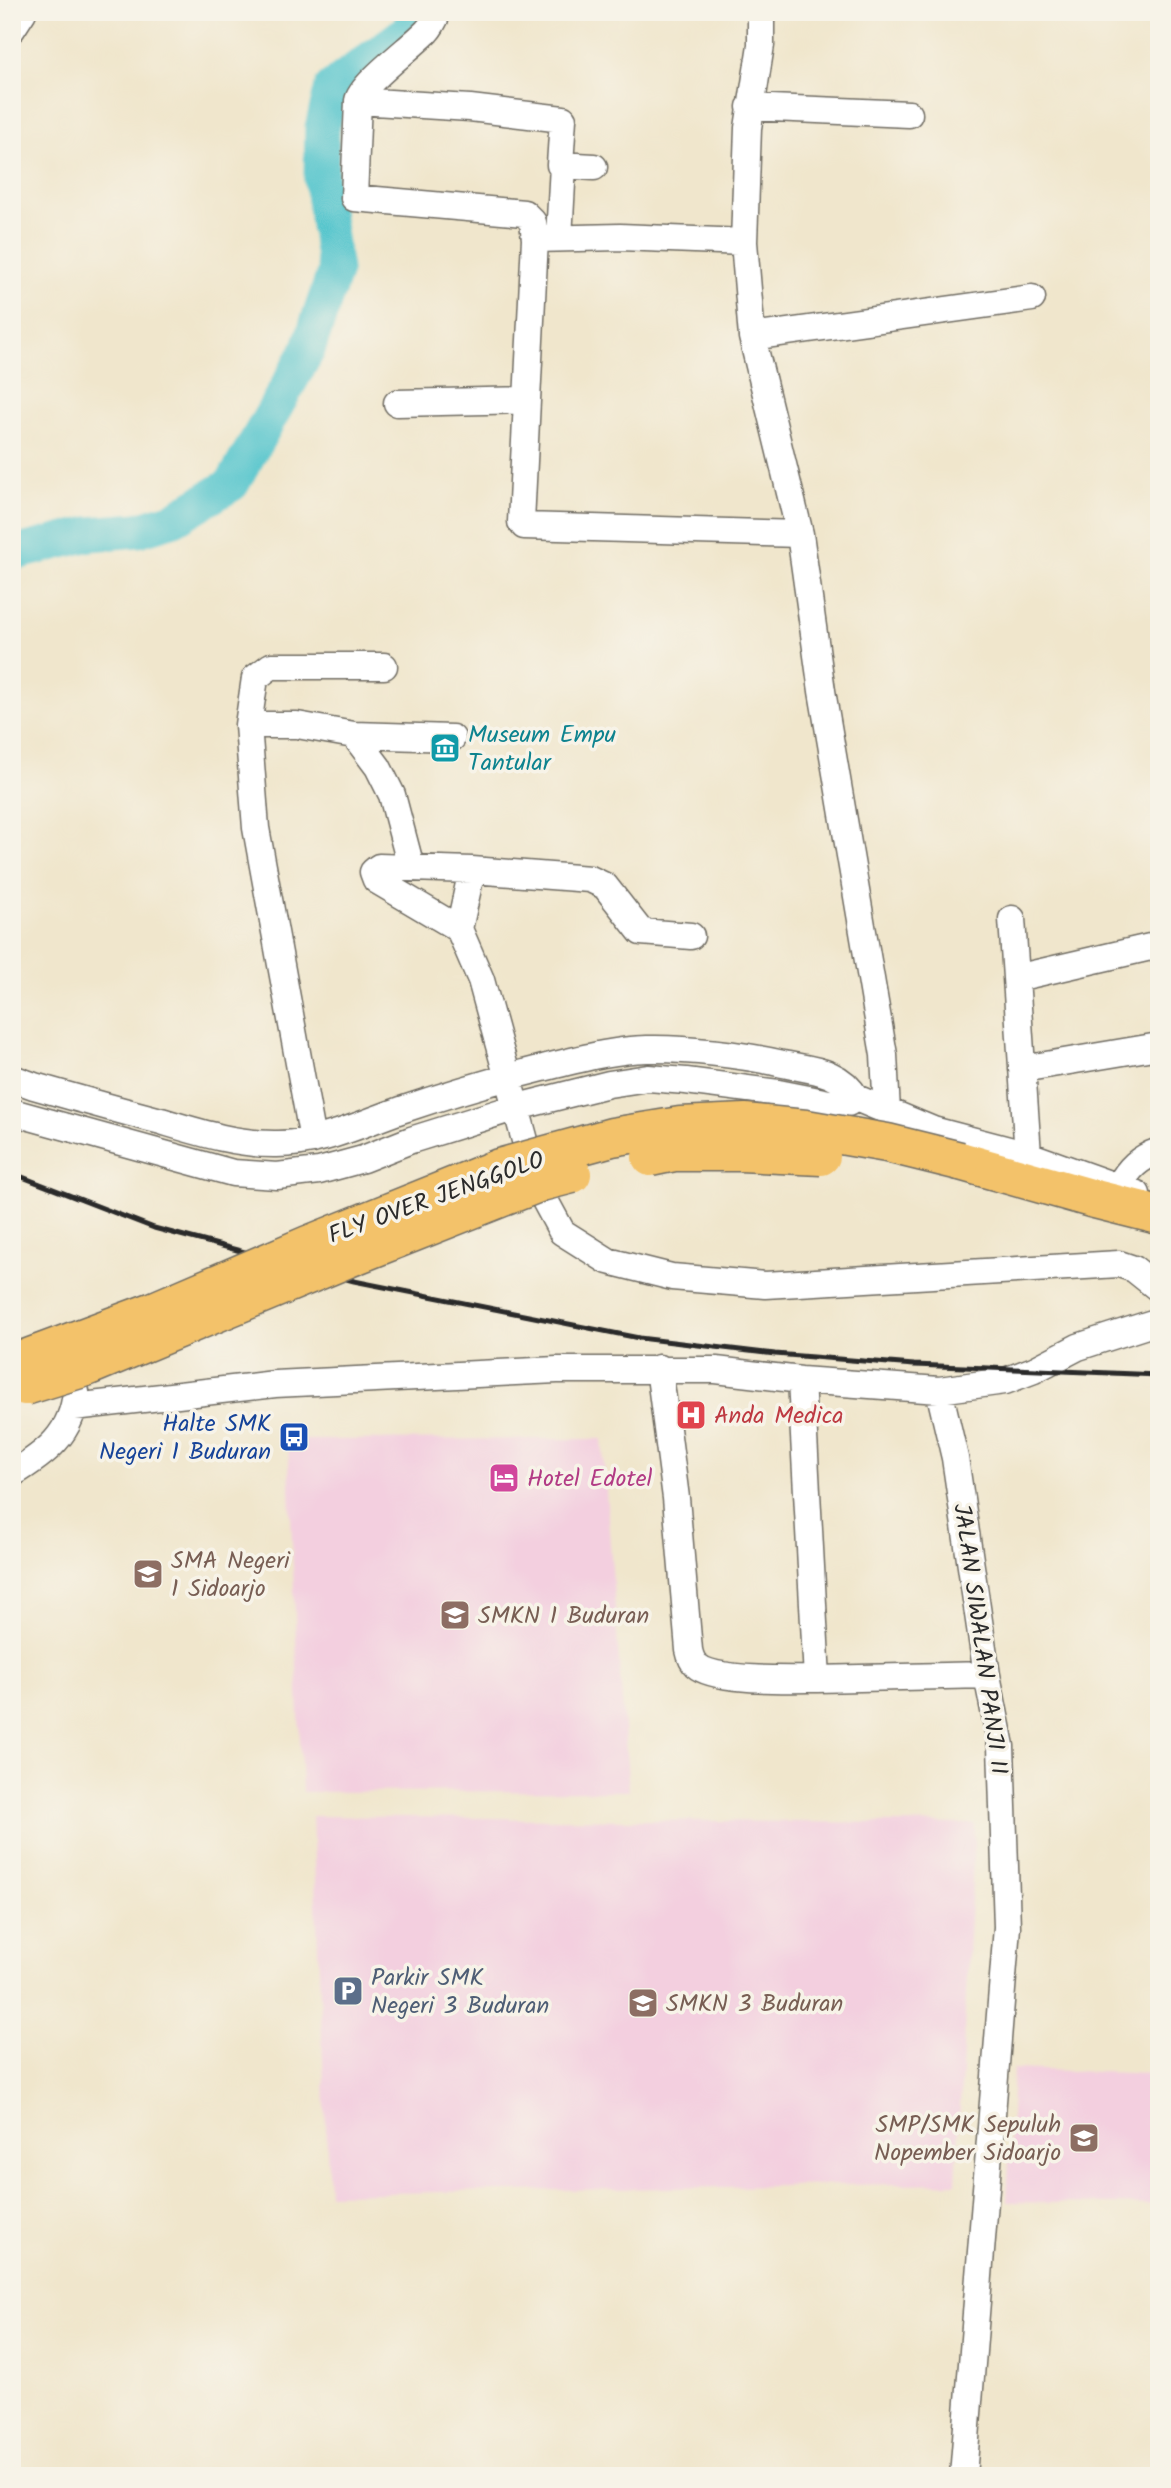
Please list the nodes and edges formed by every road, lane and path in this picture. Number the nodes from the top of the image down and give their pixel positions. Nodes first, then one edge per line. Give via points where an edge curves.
1 (23, 12) edge
2 (438, 12) edge
3 (761, 12) edge
4 (12, 29) edge
5 (358, 101) junction
6 (750, 107) junction
7 (909, 114) dead end
8 (563, 165) junction
9 (594, 167) dead end
10 (547, 238) junction
11 (744, 242) junction
12 (1032, 298) dead end
13 (752, 337) junction
14 (527, 400) junction
15 (397, 403) dead end
16 (800, 534) junction
17 (384, 666) dead end
18 (248, 725) junction
19 (354, 734) junction
20 (452, 738) dead end
21 (411, 867) junction
22 (472, 870) junction
23 (1012, 919) dead end
24 (459, 929) junction
25 (691, 936) dead end
26 (1159, 945) edge
27 (1016, 978) junction
28 (1159, 1046) edge
29 (1021, 1069) junction
30 (508, 1077) junction
31 (12, 1078) edge
32 (856, 1098) junction
33 (517, 1107) junction
34 (12, 1112) edge
35 (887, 1112) junction
36 (313, 1140) junction
37 (1159, 1151) edge
38 (1028, 1155) junction
39 (960, 1174) junction
40 (1119, 1186) junction
41 (1159, 1207) edge
42 (1159, 1215) edge
43 (1159, 1239) edge
44 (1159, 1289) edge
45 (1159, 1321) edge
46 (14, 1347) edge
47 (659, 1368) junction
48 (801, 1380) junction
49 (12, 1390) edge
50 (939, 1390) junction
51 (75, 1407) junction
52 (12, 1474) edge
53 (987, 1675) junction
54 (817, 1679) junction
55 (963, 2476) edge

1 - 4 street
2 - 5 street via 430,28 361,92
3 - 6 street via 761,45
5 - 8 street via 563,119
5 - 10 street via 354,198 524,213
6 - 7 street
6 - 11 street
8 - 9 street
8 - 10 street
10 - 11 street
10 - 14 street
11 - 13 street
12 - 13 street
13 - 16 street
14 - 15 street
14 - 16 street via 524,526
16 - 35 street via 884,1055
17 - 18 street via 271,666 255,678
18 - 19 street via 297,725
18 - 36 street via 256,828
19 - 20 street
19 - 21 street via 392,795
21 - 22 street
21 - 24 street via 379,867 373,872 376,880
22 - 24 street
22 - 25 street via 598,881 641,932
23 - 27 street
24 - 30 street via 481,980
26 - 27 street
27 - 29 street
28 - 29 street
29 - 38 street
30 - 32 street via 596,1055 647,1049 683,1051 761,1059 829,1074 842,1080
30 - 33 street
30 - 36 street
31 - 36 street via 238,1142
32 - 33 street via 834,1104 648,1078
32 - 35 street
33 - 34 street via 363,1159 277,1176 233,1173
33 - 44 street via 532,1167 552,1218 562,1232 608,1261 672,1277 765,1285 1119,1264 1134,1269
35 - 38 street via 933,1130
37 - 40 street via 1136,1162
38 - 40 street
39 - 42 highway
39 - 43 highway
39 - 46 highway, FLY OVER JENGGOLO, bridge via 887,1143 806,1129 745,1123 680,1126 612,1137 499,1168 154,1311
39 - 49 highway, FLY OVER JENGGOLO, bridge via 881,1168 810,1154 675,1152 615,1163 541,1182 86,1367
40 - 41 street
45 - 50 street via 1077,1347 1005,1381
46 - 51 street via 40,1349 71,1368
47 - 48 street
47 - 51 street via 275,1384
47 - 54 street via 693,1663 723,1675
48 - 50 street
48 - 54 street
50 - 53 street, JALAN SIWALAN PANJI II via 955,1458
51 - 52 street via 45,1455
53 - 54 street
53 - 55 street, JALAN SIWALAN PANJI II via 1001,1746 1007,1927

